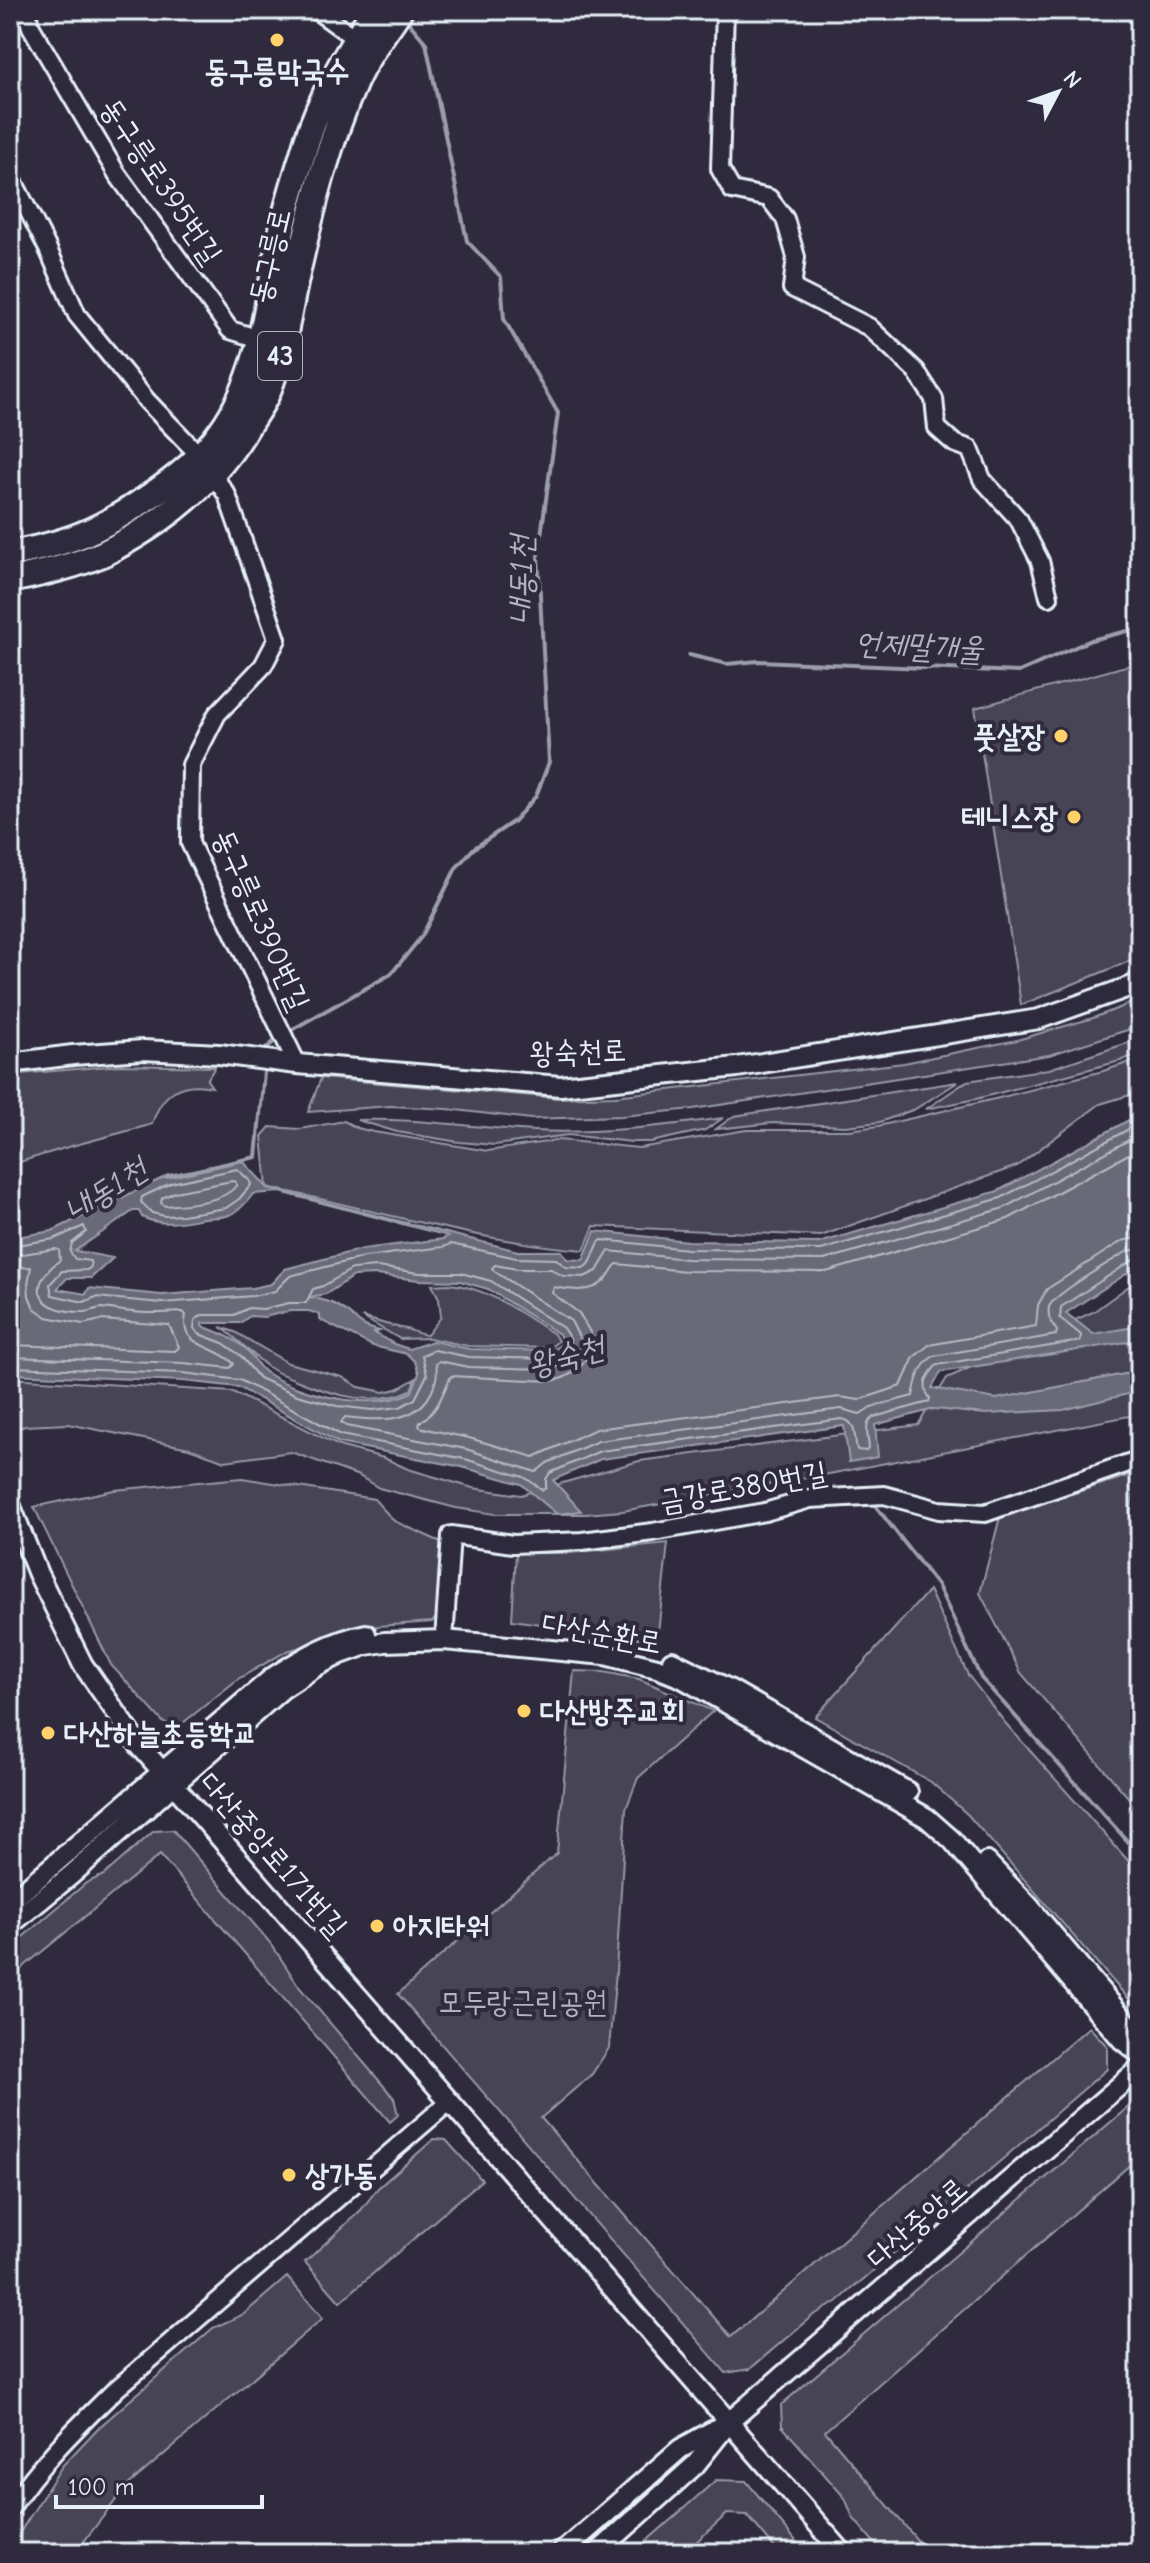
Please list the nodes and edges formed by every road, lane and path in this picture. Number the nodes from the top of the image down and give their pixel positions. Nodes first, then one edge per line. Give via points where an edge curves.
1 (26, 10) edge
2 (316, 10) edge
3 (374, 10) edge
4 (400, 10) edge
5 (725, 10) edge
6 (356, 39) junction
7 (10, 175) edge
8 (272, 342) junction
9 (206, 465) junction
10 (10, 554) edge
11 (10, 580) edge
12 (1049, 597) dead end
13 (1140, 983) edge
14 (10, 1063) edge
15 (297, 1064) junction
16 (1140, 1459) edge
17 (12, 1509) edge
18 (445, 1636) junction
19 (168, 1778) junction
20 (10, 1902) edge
21 (10, 1925) edge
22 (1140, 2043) edge
23 (1140, 2054) edge
24 (1140, 2068) edge
25 (449, 2102) junction
26 (730, 2421) junction
27 (10, 2509) edge
28 (561, 2553) edge
29 (597, 2553) edge
30 (843, 2553) edge

1 - 8 street, 동구릉로395번길 via 117,174 230,330
2 - 6 street
3 - 6 main road, 동구릉로 / 43
4 - 8 main road, 동구릉로 / 43 via 356,80
5 - 12 street via 720,169 732,190 769,198 785,219 796,257 792,288 869,327 916,371 934,399 937,428 970,449 982,479 1019,520 1040,561
6 - 8 main road, 동구릉로 / 43 via 324,93 282,230
7 - 9 street via 77,315
8 - 9 main road, 동구릉로 / 43
9 - 10 main road, 동구릉로 / 43 via 109,524 77,538
9 - 11 main road, 동구릉로 / 43 via 169,512 112,550
9 - 15 street, 동구릉로390번길 via 227,495 277,639 263,666 217,714 191,765 190,843
13 - 15 street, 왕숙천로 via 1039,1019 737,1067 560,1086
14 - 15 street, 왕숙천로 via 143,1050
16 - 18 street, 금강로380번길 via 985,1513 939,1510 884,1495 810,1499 737,1517 582,1541 513,1544 451,1535
17 - 19 street, 다산중앙로171번길 via 83,1665
18 - 19 street, 다산순환로 via 366,1645 317,1666
18 - 22 street, 다산순환로 via 607,1644 660,1656 865,1766 916,1796 969,1843 1028,1905
18 - 23 street, 다산순환로 via 583,1652 657,1668 915,1810 952,1840 1122,2040
19 - 20 street, 다산순환로
19 - 21 street, 다산순환로
19 - 25 street, 다산중앙로171번길
24 - 26 street, 다산중앙로
25 - 26 street, 다산중앙로171번길
25 - 27 street via 115,2390 74,2430
26 - 28 street, 다산중앙로 via 680,2449
26 - 29 street, 다산중앙로 via 695,2465
26 - 30 street, 다산중앙로171번길

